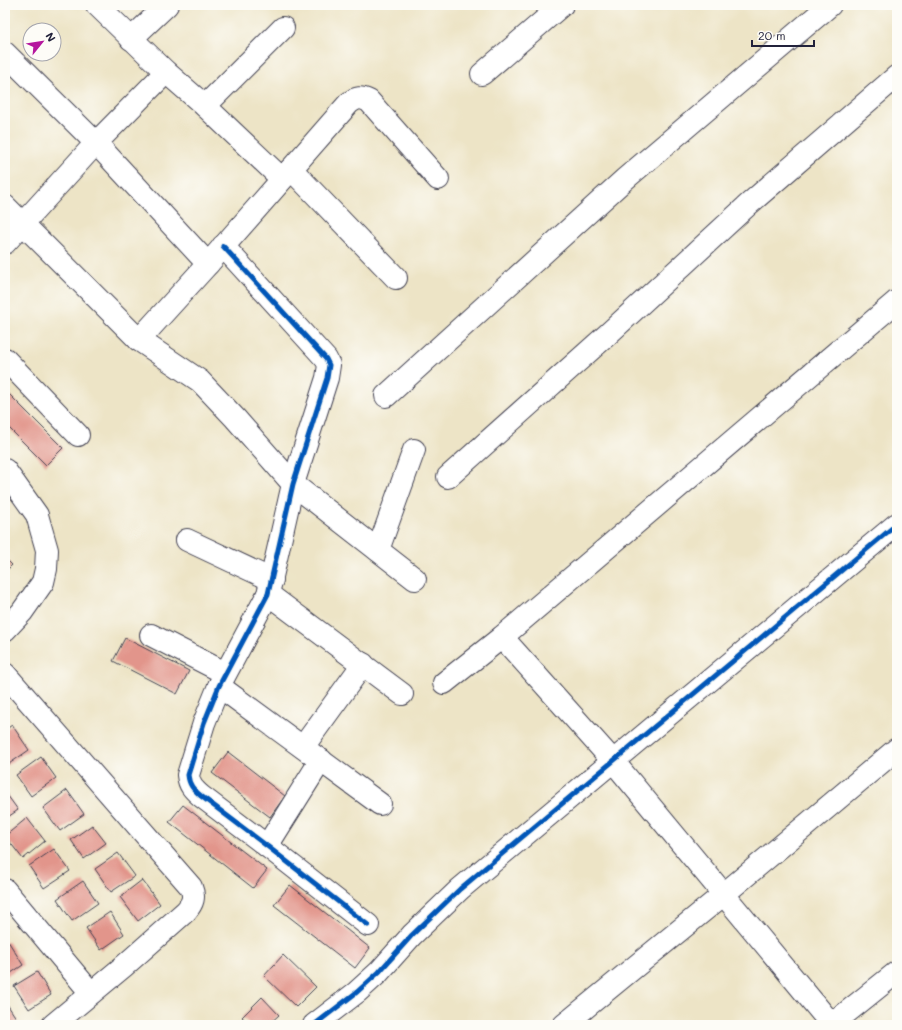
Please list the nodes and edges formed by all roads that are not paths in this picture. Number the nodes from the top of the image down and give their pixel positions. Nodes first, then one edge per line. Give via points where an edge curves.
1 (97, 5) edge
2 (167, 5) edge
3 (562, 5) edge
4 (830, 5) edge
5 (283, 28) dead end
6 (131, 40) junction
7 (5, 53) edge
8 (166, 72) junction
9 (482, 74) dead end
10 (897, 76) edge
11 (205, 106) junction
12 (96, 143) junction
13 (287, 174) junction
14 (438, 179) dead end
15 (5, 206) edge
16 (22, 224) junction
17 (5, 243) edge
18 (223, 246) junction
19 (208, 264) junction
20 (396, 278) dead end
21 (897, 301) edge
22 (139, 340) junction
23 (5, 359) edge
24 (386, 396) dead end
25 (78, 435) dead end
26 (414, 450) dead end
27 (5, 470) edge
28 (448, 477) dead end
29 (293, 484) junction
30 (897, 524) edge
31 (188, 540) dead end
32 (378, 550) junction
33 (415, 579) dead end
34 (270, 587) junction
35 (5, 630) edge
36 (151, 635) dead end
37 (502, 637) junction
38 (363, 664) junction
39 (5, 674) edge
40 (222, 679) junction
41 (444, 683) dead end
42 (402, 694) dead end
43 (303, 748) junction
44 (897, 749) edge
45 (321, 760) junction
46 (613, 761) junction
47 (380, 804) dead end
48 (267, 846) junction
49 (5, 890) edge
50 (724, 894) junction
51 (368, 925) dead end
52 (897, 972) edge
53 (91, 993) junction
54 (53, 1025) edge
55 (314, 1025) edge
56 (564, 1025) edge
57 (832, 1025) edge

1 - 6 street
2 - 6 street
3 - 9 street
4 - 24 street via 625,179
5 - 11 street
6 - 8 street
7 - 12 street
8 - 11 street
8 - 12 street
10 - 28 street via 749,204
11 - 13 street
12 - 16 street
12 - 19 street
13 - 14 street via 349,103 355,98 362,97
13 - 18 street
13 - 20 street
15 - 16 street
16 - 17 street
16 - 22 street
18 - 19 street
18 - 29 street via 329,365
19 - 22 street
21 - 37 street
22 - 29 street via 200,381
23 - 25 street
26 - 32 street
27 - 35 street via 37,515 47,550 44,582
29 - 32 street
29 - 34 street
30 - 46 street
31 - 34 street
32 - 33 street
34 - 38 street
34 - 40 street
36 - 40 street
37 - 41 street
37 - 46 street
38 - 42 street
38 - 43 street
39 - 53 street via 193,893 191,906 186,911
40 - 43 street
40 - 48 street via 204,723 188,775 189,782 192,789
43 - 45 street
44 - 50 street
45 - 47 street
45 - 48 street
46 - 50 street
46 - 55 street via 460,889 412,935 379,972
48 - 51 street
49 - 53 street
50 - 56 street
50 - 57 street
52 - 57 street
53 - 54 street

